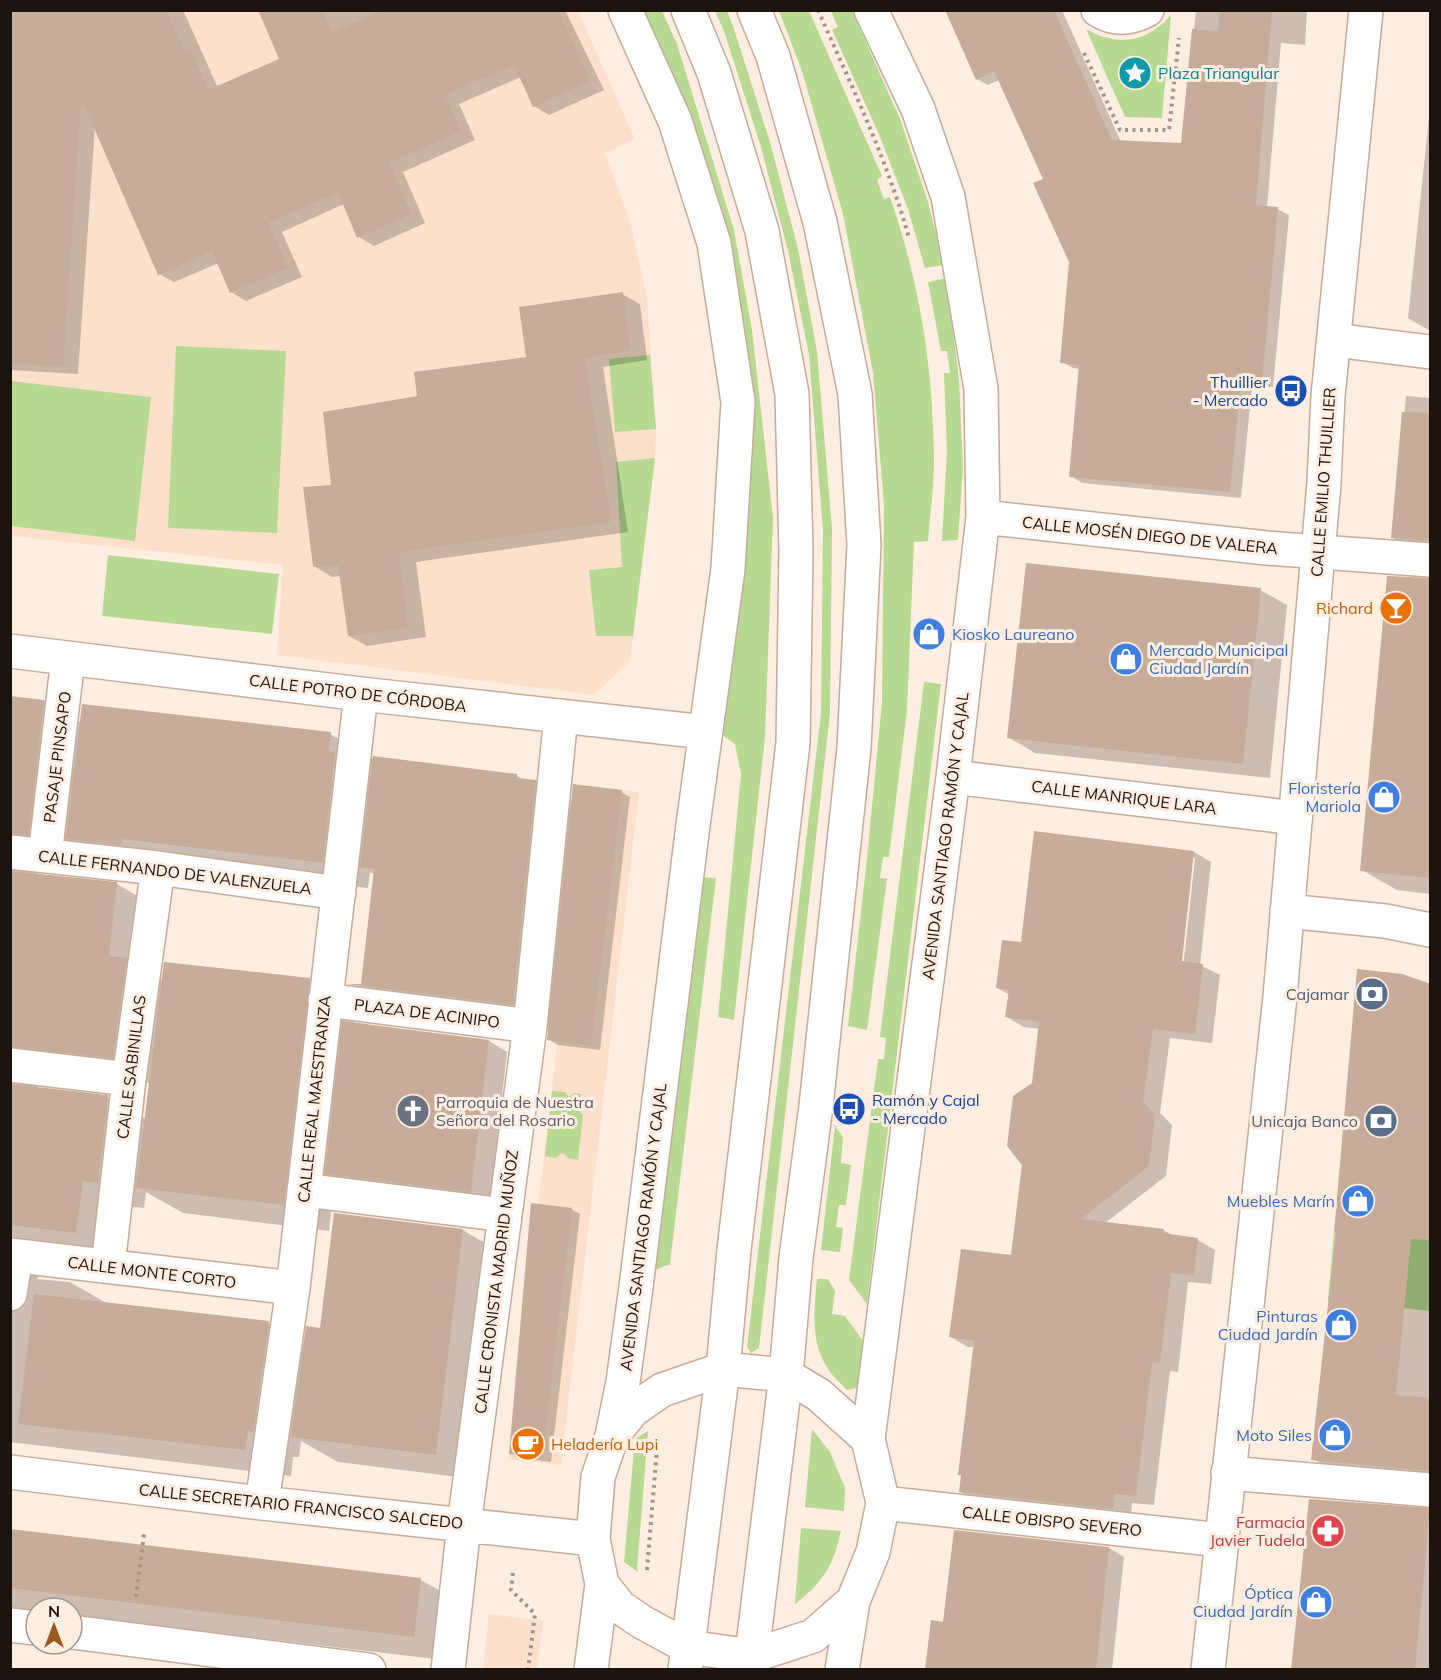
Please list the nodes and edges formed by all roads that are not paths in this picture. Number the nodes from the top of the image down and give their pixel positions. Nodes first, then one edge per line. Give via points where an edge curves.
1 (626, 10) edge
2 (688, 10) edge
3 (754, 10) edge
4 (871, 10) edge
5 (1098, 10) edge
6 (1148, 10) edge
7 (1366, 10) edge
8 (1334, 340) junction
9 (1431, 352) edge
10 (983, 517) junction
11 (1318, 551) junction
12 (1431, 560) edge
13 (10, 651) edge
14 (68, 658) junction
15 (361, 694) junction
16 (561, 716) junction
17 (705, 732) junction
18 (953, 777) junction
19 (1295, 818) junction
20 (10, 852) edge
21 (45, 856) junction
22 (158, 868) junction
23 (339, 893) junction
24 (1287, 911) junction
25 (1431, 930) edge
26 (325, 1000) junction
27 (530, 1026) junction
28 (10, 1065) edge
29 (129, 1079) junction
30 (304, 1190) junction
31 (505, 1215) junction
32 (13, 1256) edge
33 (108, 1266) junction
34 (293, 1288) junction
35 (10, 1294) edge
36 (723, 1369) junction
37 (786, 1375) junction
38 (612, 1436) junction
39 (868, 1439) junction
40 (10, 1472) edge
41 (1228, 1473) junction
42 (1431, 1490) edge
43 (262, 1503) junction
44 (883, 1503) junction
45 (464, 1525) junction
46 (592, 1539) junction
47 (1221, 1539) junction
48 (602, 1584) junction
49 (853, 1601) junction
50 (84, 1634) edge
51 (687, 1658) edge
52 (751, 1663) edge
53 (369, 1670) edge
54 (448, 1670) edge
55 (591, 1670) edge
56 (842, 1670) edge
57 (1208, 1670) edge

1 - 17 street, AVENIDA SANTIAGO RAMÓN Y CAJAL via 675,121 714,243 738,402 728,569
2 - 36 street via 714,73 762,231 792,394 796,551 793,743
3 - 37 street via 773,56 822,233 855,394 864,545 854,748
4 - 10 street, AVENIDA SANTIAGO RAMÓN Y CAJAL via 918,109 948,197 981,389
5 - 6 street via 1109,18 1131,18
7 - 8 street, CALLE EMILIO THUILLIER
8 - 9 street
8 - 11 street, CALLE EMILIO THUILLIER
10 - 11 street, CALLE MOSÉN DIEGO DE VALERA
10 - 18 street, AVENIDA SANTIAGO RAMÓN Y CAJAL
11 - 12 street, CALLE MOSÉN DIEGO DE VALERA
11 - 19 street, CALLE EMILIO THUILLIER
13 - 14 street, CALLE POTRO DE CÓRDOBA
14 - 15 street, CALLE POTRO DE CÓRDOBA
14 - 21 street, PASAJE PINSAPO
15 - 16 street, CALLE POTRO DE CÓRDOBA
15 - 23 street, CALLE REAL MAESTRANZA
16 - 17 street, CALLE POTRO DE CÓRDOBA
16 - 27 street, CALLE CRONISTA MADRID MUÑOZ
17 - 38 street, AVENIDA SANTIAGO RAMÓN Y CAJAL via 636,1287
18 - 19 street, CALLE MANRIQUE LARA
18 - 39 street, AVENIDA SANTIAGO RAMÓN Y CAJAL
19 - 24 street, CALLE EMILIO THUILLIER
20 - 21 street, CALLE FERNANDO DE VALENZUELA
21 - 22 street, CALLE FERNANDO DE VALENZUELA
22 - 23 street, CALLE FERNANDO DE VALENZUELA
22 - 29 street, CALLE SABINILLAS
23 - 26 street, CALLE REAL MAESTRANZA
24 - 25 street
24 - 41 street, CALLE EMILIO THUILLIER
26 - 27 street, PLAZA DE ACINIPO
26 - 30 street, CALLE REAL MAESTRANZA
27 - 31 street, CALLE CRONISTA MADRID MUÑOZ
28 - 29 street
29 - 33 street, CALLE SABINILLAS
30 - 31 street
30 - 34 street, CALLE REAL MAESTRANZA
31 - 45 street, CALLE CRONISTA MADRID MUÑOZ
32 - 33 street, CALLE MONTE CORTO
32 - 35 street
33 - 34 street, CALLE MONTE CORTO
34 - 43 street, CALLE REAL MAESTRANZA
36 - 37 street
36 - 38 street via 662,1390 633,1410
36 - 51 street
37 - 39 street via 819,1395
37 - 52 street
38 - 46 street, AVENIDA SANTIAGO RAMÓN Y CAJAL via 598,1477
39 - 44 street, AVENIDA SANTIAGO RAMÓN Y CAJAL
40 - 43 street, CALLE SECRETARIO FRANCISCO SALCEDO
41 - 42 street
41 - 47 street, CALLE EMILIO THUILLIER
43 - 45 street, CALLE SECRETARIO FRANCISCO SALCEDO
44 - 47 street, CALLE OBISPO SEVERO
44 - 49 street, AVENIDA SANTIAGO RAMÓN Y CAJAL via 873,1552
45 - 46 street, CALLE SECRETARIO FRANCISCO SALCEDO
45 - 54 street, CALLE CRONISTA MADRID MUÑOZ
46 - 48 street, AVENIDA SANTIAGO RAMÓN Y CAJAL
47 - 57 street, CALLE EMILIO THUILLIER
48 - 51 street via 620,1607
48 - 55 street, AVENIDA SANTIAGO RAMÓN Y CAJAL
49 - 52 street via 813,1636
49 - 56 street, AVENIDA SANTIAGO RAMÓN Y CAJAL
50 - 53 street
51 - 52 street

